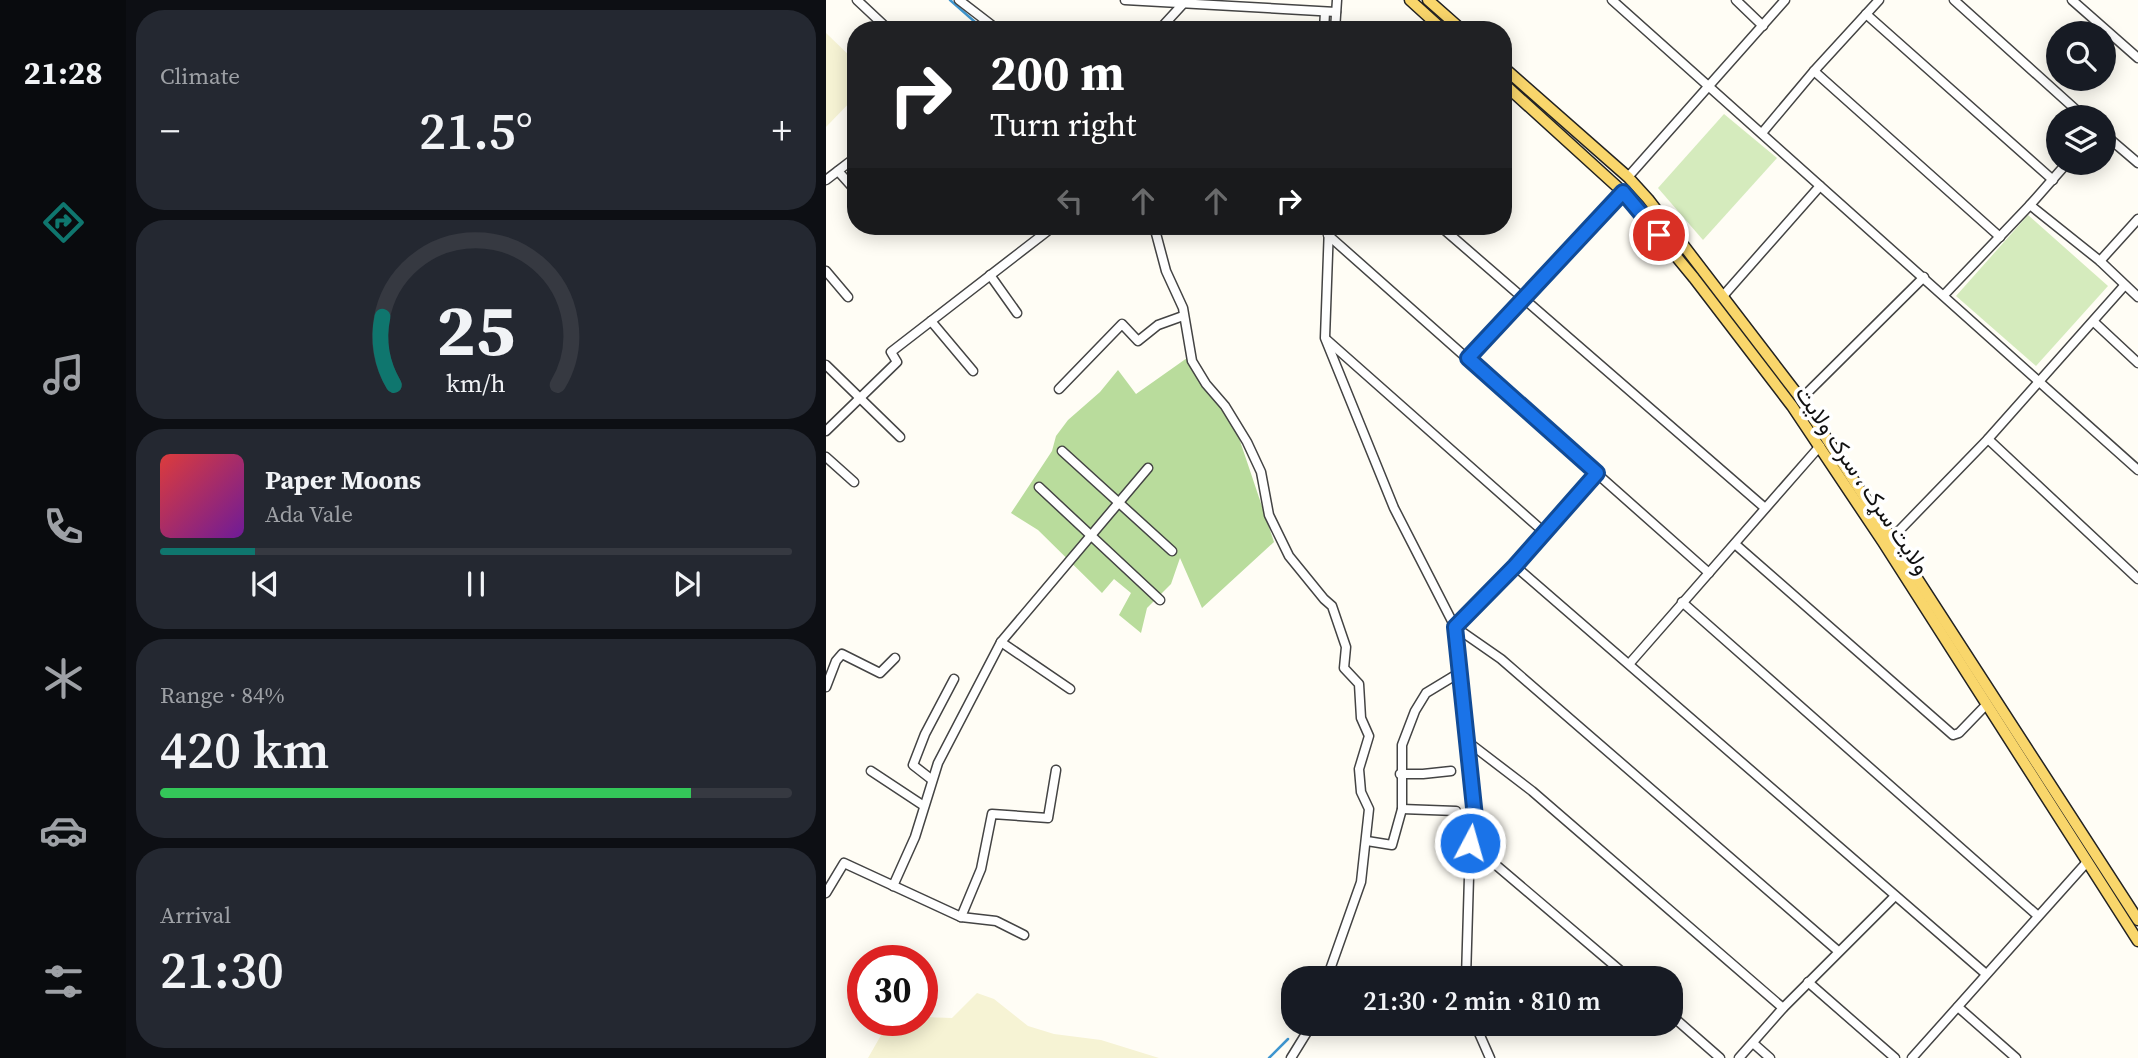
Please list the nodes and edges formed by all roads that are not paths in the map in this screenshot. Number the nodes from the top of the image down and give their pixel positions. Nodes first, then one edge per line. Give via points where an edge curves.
1 (857, 0) edge
2 (959, 0) edge
3 (1125, 0) edge
4 (1337, 0) edge
5 (1410, 0) edge
6 (1428, 0) edge
7 (1612, 0) edge
8 (1736, 0) edge
9 (1785, 0) edge
10 (1879, 0) edge
11 (2072, 0) edge
12 (1957, 1) edge
13 (1182, 5) junction
14 (1325, 12) junction
15 (1336, 12) junction
16 (1866, 14) junction
17 (879, 21) edge
18 (986, 21) edge
19 (1167, 21) edge
20 (1324, 21) edge
21 (1336, 21) edge
22 (1433, 21) edge
23 (1452, 21) edge
24 (1763, 26) junction
25 (2138, 58) edge
26 (1814, 71) junction
27 (1512, 75) edge
28 (1708, 85) junction
29 (1512, 91) edge
30 (2071, 105) edge
31 (1762, 132) junction
32 (2116, 144) edge
33 (2138, 163) edge
34 (847, 164) edge
35 (838, 171) junction
36 (2057, 175) edge
37 (1628, 177) junction
38 (826, 180) edge
39 (2053, 180) junction
40 (847, 181) edge
41 (1821, 186) junction
42 (1623, 192) junction
43 (2030, 205) junction
44 (2138, 219) edge
45 (1042, 235) edge
46 (1156, 235) edge
47 (1451, 235) edge
48 (1328, 236) joint
49 (2000, 237) junction
50 (2100, 261) junction
51 (826, 271) edge
52 (990, 275) junction
53 (1924, 277) junction
54 (2124, 286) junction
55 (1944, 295) junction
56 (1723, 296) junction
57 (848, 297) dead end
58 (1525, 298) junction
59 (2138, 298) edge
60 (1017, 313) dead end
61 (1183, 316) junction
62 (931, 321) junction
63 (2094, 322) junction
64 (1325, 338) junction
65 (1468, 358) junction
66 (2138, 363) edge
67 (826, 365) edge
68 (973, 371) dead end
69 (2039, 383) junction
70 (1059, 389) dead end
71 (859, 398) junction
72 (1801, 399) junction
73 (826, 431) edge
74 (900, 436) dead end
75 (1987, 439) junction
76 (1820, 446) junction
77 (1062, 451) dead end
78 (826, 457) edge
79 (1148, 468) dead end
80 (2138, 470) edge
81 (1597, 473) junction
82 (854, 482) dead end
83 (1039, 487) dead end
84 (1119, 502) junction
85 (1765, 508) junction
86 (1544, 532) junction
87 (1091, 536) junction
88 (1892, 538) junction
89 (1735, 544) junction
90 (1172, 551) dead end
91 (1515, 566) junction
92 (1709, 573) junction
93 (2138, 579) edge
94 (1160, 600) dead end
95 (1682, 602) junction
96 (1455, 627) junction
97 (1000, 642) junction
98 (895, 658) dead end
99 (1630, 663) junction
100 (1459, 673) junction
101 (954, 679) dead end
102 (826, 687) edge
103 (1070, 690) dead end
104 (1986, 705) junction
105 (1468, 741) junction
106 (871, 771) dead end
107 (1056, 771) dead end
108 (1451, 771) dead end
109 (1400, 774) junction
110 (932, 779) junction
111 (924, 806) junction
112 (1402, 809) junction
113 (1456, 811) dead end
114 (1367, 841) junction
115 (1470, 843) junction
116 (2087, 862) junction
117 (893, 886) junction
118 (826, 894) edge
119 (1895, 896) junction
120 (2038, 916) junction
121 (961, 917) junction
122 (2138, 920) edge
123 (1024, 935) dead end
124 (2138, 941) edge
125 (1838, 951) junction
126 (1331, 966) edge
127 (1466, 966) edge
128 (1615, 966) edge
129 (1986, 974) junction
130 (1808, 982) junction
131 (1958, 1007) junction
132 (1783, 1008) junction
133 (1683, 1026) edge
134 (1305, 1036) edge
135 (1480, 1036) edge
136 (1753, 1043) junction
137 (1291, 1058) edge
138 (1490, 1058) edge
139 (1720, 1058) edge
140 (1739, 1058) edge
141 (1770, 1058) edge
142 (1895, 1058) edge
143 (1912, 1058) edge
144 (2016, 1058) edge

1 - 17 street
2 - 18 street
3 - 13 street
4 - 15 street
5 - 22 main road
6 - 23 main road
7 - 28 street
8 - 24 street
9 - 24 street
10 - 16 street
11 - 25 street
12 - 30 street
13 - 14 street
13 - 19 street
14 - 15 street
14 - 20 street
15 - 21 street
16 - 26 street
16 - 39 street
24 - 28 street
26 - 31 street
26 - 49 street
27 - 37 main road, ولایت سړک ، سرک ولایت
28 - 31 street
28 - 37 street
29 - 42 main road, ولایت سړک ، سرک ولایت
31 - 41 street
32 - 33 street
34 - 35 street
35 - 38 street
35 - 40 street
36 - 39 street
37 - 56 main road, ولایت سړک ، سرک ولایت
39 - 43 street
41 - 53 street
41 - 56 street
42 - 58 street
42 - 76 main road, ولایت سړک ، سرک ولایت
43 - 49 street
43 - 50 street
44 - 50 street
45 - 52 street
46 - 61 street
47 - 58 street
48 - 64 street
48 - 65 street
49 - 55 street
50 - 54 street
51 - 57 street
52 - 60 street
52 - 62 street
53 - 55 street
53 - 72 street
54 - 59 street
54 - 63 street
55 - 69 street
56 - 72 main road, ولایت سړک ، سرک ولایت
58 - 65 street
58 - 85 street
61 - 70 street via 1158,325 1138,341 1122,324
61 - 114 street via 1192,361 1247,442 1261,472 1269,515 1289,556 1332,606 1342,634 1344,668 1359,684 1361,718 1369,736 1359,769 1361,792 1369,808
62 - 68 street
62 - 71 street via 891,352 897,362
63 - 66 street
63 - 69 street
64 - 86 street
64 - 96 street via 1394,508
65 - 81 street
67 - 71 street
69 - 75 street
69 - 80 street
71 - 73 street
71 - 74 street
72 - 88 main road, ولایت سړک ، سرک ولایت
75 - 88 street
75 - 93 street
76 - 85 street
76 - 104 main road, ولایت سړک ، سرک ولایت
77 - 84 street
78 - 82 street
79 - 84 street
81 - 86 street
81 - 92 street
83 - 87 street
84 - 87 street
84 - 90 street
85 - 89 street
86 - 91 street
87 - 94 street
87 - 97 street
88 - 122 main road, ولایت سړک ، سرک ولایت
89 - 92 street
89 - 104 street via 1953,735
91 - 96 street
91 - 99 street
92 - 95 street
95 - 99 street
95 - 120 street
96 - 100 street
96 - 125 street via 1501,659
97 - 103 street
97 - 110 street
98 - 102 street via 880,673 842,654
99 - 119 street
100 - 105 street
100 - 109 street via 1426,694 1415,711 1402,745
101 - 110 street via 913,765
104 - 116 main road, ولایت سړک ، سرک ولایت
105 - 115 street via 1475,817
105 - 132 street
106 - 111 street
107 - 121 street via 1048,818 992,814 981,869
108 - 109 street
109 - 112 street
110 - 111 street
111 - 117 street
112 - 113 street
112 - 114 street via 1392,845
114 - 126 street via 1361,882
115 - 127 street
115 - 128 street
116 - 120 street
116 - 124 main road, ولایت سړک ، سرک ولایت
117 - 118 street via 844,863
117 - 121 street
119 - 125 street
119 - 129 street
120 - 129 street
121 - 123 street via 996,921
125 - 130 street
129 - 131 street
130 - 132 street
130 - 142 street
131 - 143 street
131 - 144 street
132 - 136 street
133 - 139 street
134 - 137 street
135 - 138 street
136 - 140 street
136 - 141 street

